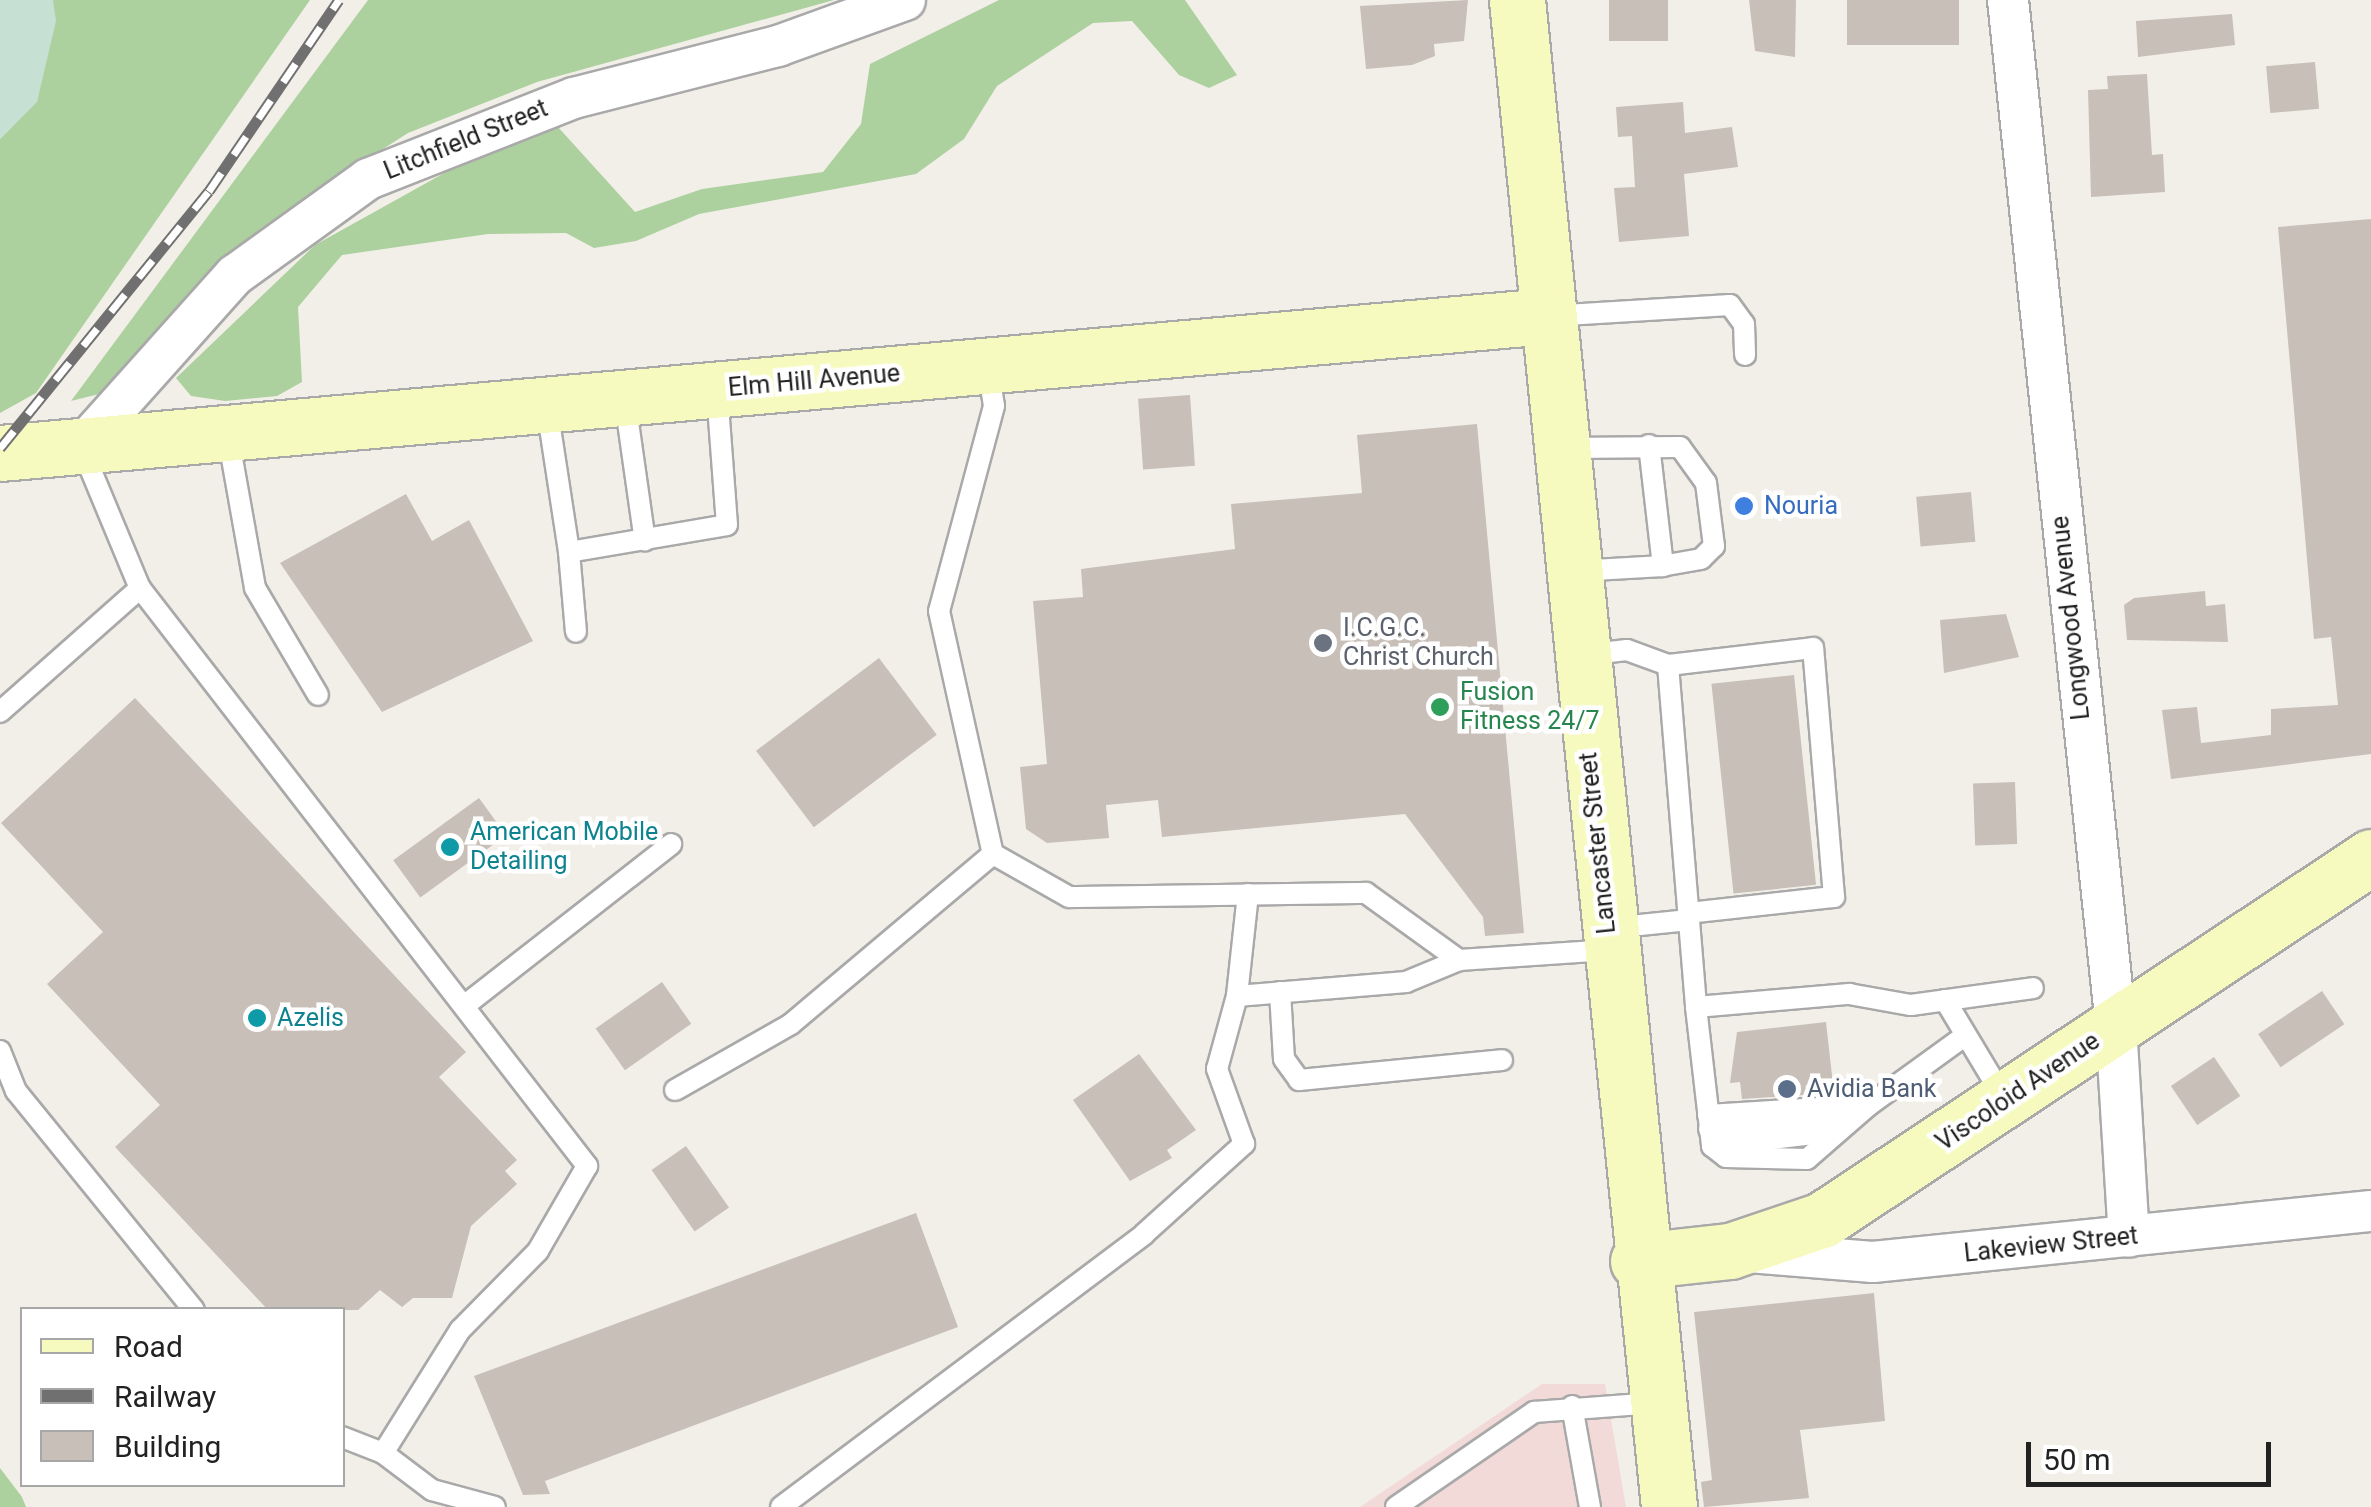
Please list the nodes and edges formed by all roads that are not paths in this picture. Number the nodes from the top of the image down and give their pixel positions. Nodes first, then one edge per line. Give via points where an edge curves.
1 (905, 0) edge
2 (1517, 0) edge
3 (2008, 0) edge
4 (1547, 316) junction
5 (1745, 355) dead end
6 (988, 366) junction
7 (717, 390) junction
8 (624, 398) junction
9 (546, 406) junction
10 (228, 434) junction
11 (1649, 445) junction
12 (81, 448) junction
13 (1560, 448) junction
14 (0, 453) edge
15 (644, 540) junction
16 (569, 552) junction
17 (1663, 566) junction
18 (1572, 571) junction
19 (140, 588) junction
20 (576, 632) dead end
21 (1580, 655) junction
22 (1668, 665) junction
23 (318, 695) dead end
24 (0, 712) edge
25 (672, 844) dead end
26 (993, 854) junction
27 (2371, 857) edge
28 (1248, 894) junction
29 (1688, 916) junction
30 (1607, 939) junction
31 (1460, 960) junction
32 (2033, 988) dead end
33 (1280, 992) junction
34 (1237, 996) junction
35 (1945, 1000) junction
36 (464, 1006) junction
37 (1696, 1006) junction
38 (2116, 1026) junction
39 (1966, 1036) junction
40 (0, 1051) edge
41 (1502, 1060) dead end
42 (675, 1090) dead end
43 (2005, 1100) junction
44 (1869, 1106) junction
45 (1710, 1130) junction
46 (2371, 1211) edge
47 (2129, 1237) junction
48 (1730, 1251) junction
49 (1638, 1262) junction
50 (192, 1307) edge
51 (1656, 1403) junction
52 (1572, 1406) junction
53 (345, 1438) edge
54 (383, 1453) junction
55 (1420, 1500) edge
56 (495, 1507) edge
57 (781, 1507) edge
58 (1396, 1507) edge
59 (1590, 1507) edge
60 (1669, 1507) edge

1 - 12 street, Litchfield Street via 778,46 574,98 368,180 234,275
2 - 4 main road, Lancaster Street
3 - 38 street, Longwood Avenue
4 - 5 lane via 1730,305 1744,324
4 - 6 main road, Elm Hill Avenue
4 - 13 main road, Lancaster Street
6 - 7 main road, Elm Hill Avenue
6 - 26 lane via 994,406 939,611
7 - 8 main road, Elm Hill Avenue
7 - 15 lane via 732,518
8 - 9 main road, Elm Hill Avenue
8 - 15 lane
9 - 10 main road, Elm Hill Avenue
9 - 16 lane
10 - 12 main road, Elm Hill Avenue
10 - 23 lane via 255,588
11 - 13 lane
11 - 17 lane
11 - 17 lane via 1680,447 1694,462 1714,546 1701,559
12 - 14 main road
12 - 19 lane
13 - 18 main road, Lancaster Street
15 - 16 lane
16 - 20 lane
17 - 18 lane
18 - 21 main road, Lancaster Street
19 - 24 lane via 53,656
19 - 36 lane
21 - 22 lane via 1627,650
21 - 30 main road, Lancaster Street
22 - 29 lane
22 - 29 lane via 1813,648 1834,897
25 - 36 lane
26 - 28 lane via 1069,896
26 - 42 lane via 792,1024
27 - 38 main road, Viscoloid Avenue
28 - 31 lane via 1366,892
28 - 34 lane
29 - 30 lane
29 - 37 lane
30 - 31 lane
30 - 49 main road, Lancaster Street
31 - 33 lane via 1406,982
32 - 35 lane
33 - 34 lane
33 - 41 lane via 1284,1059 1299,1080
34 - 57 lane via 1217,1068 1244,1144 1144,1234
35 - 37 lane via 1911,1005 1848,994
35 - 39 lane
36 - 54 lane via 587,1166 538,1251 460,1330
37 - 45 lane
38 - 43 main road, Viscoloid Avenue
38 - 47 street, Longwood Avenue
39 - 43 lane
39 - 44 lane
40 - 50 lane via 16,1091
43 - 48 main road, Viscoloid Avenue via 1822,1220
44 - 45 lane
44 - 45 lane via 1823,1134
46 - 47 street, Lakeview Street
47 - 48 street, Lakeview Street via 1873,1262
48 - 49 main road, Viscoloid Avenue
49 - 51 main road, Lancaster Street
51 - 52 lane
51 - 60 main road, Lancaster Street
52 - 55 lane via 1519,1418
52 - 59 lane
53 - 54 lane
54 - 56 lane via 432,1490
55 - 58 lane

